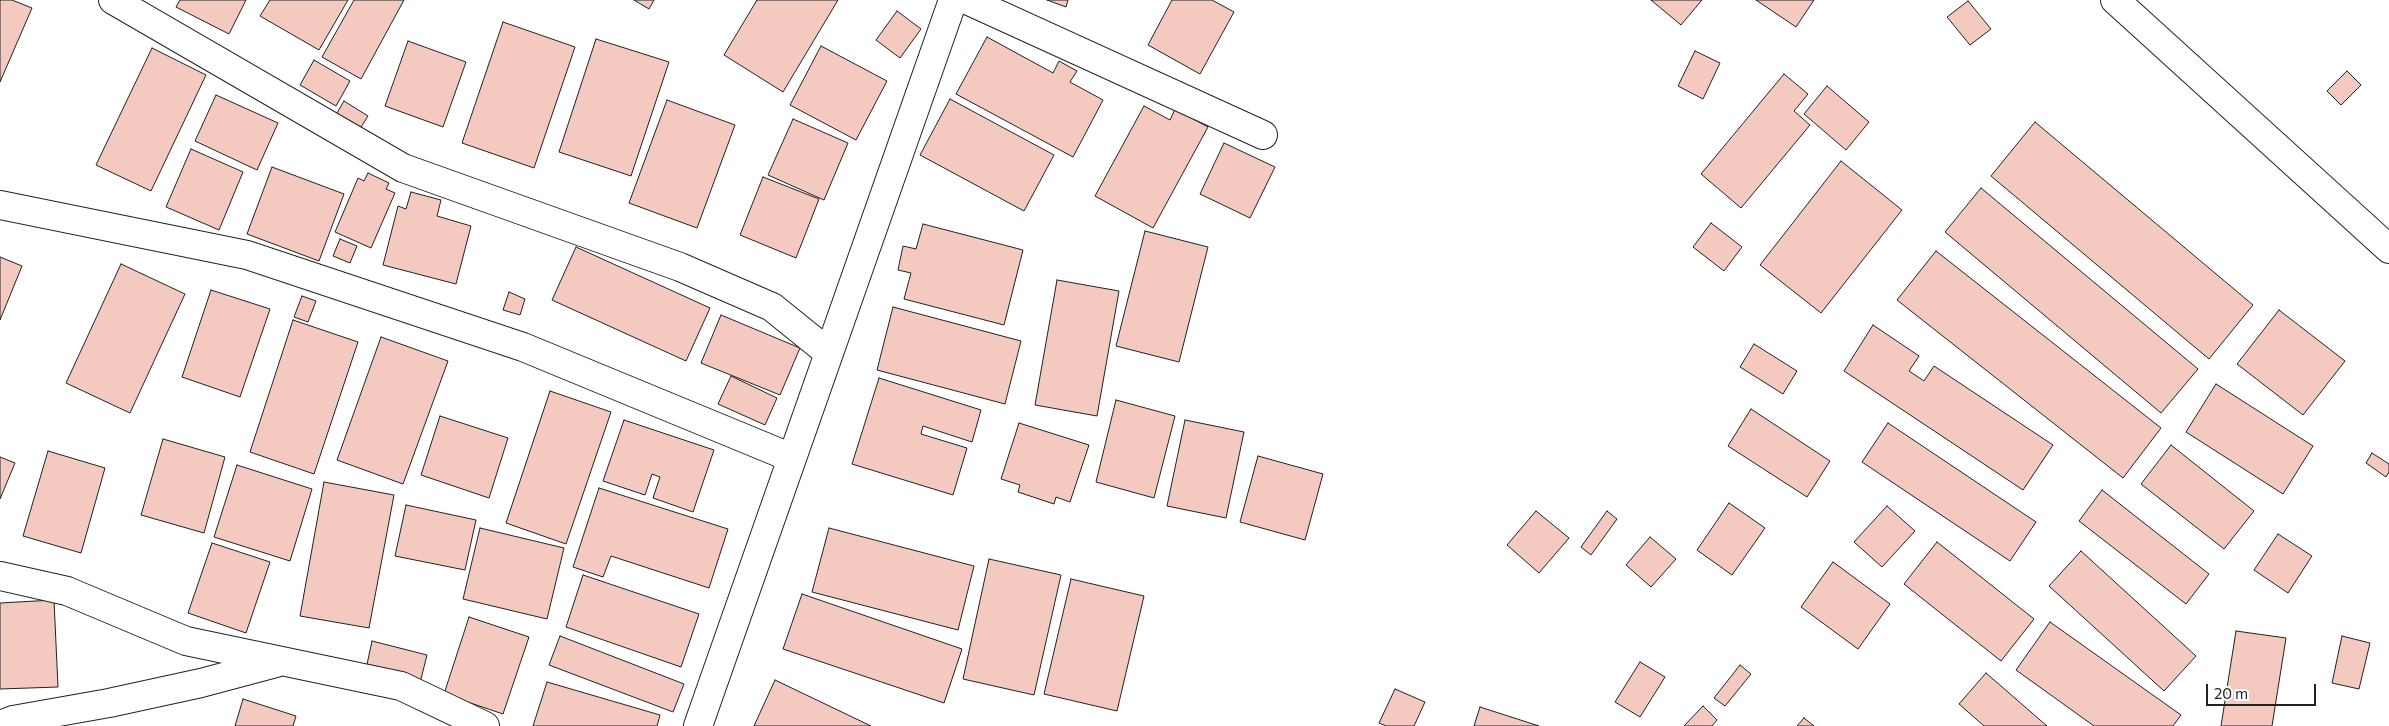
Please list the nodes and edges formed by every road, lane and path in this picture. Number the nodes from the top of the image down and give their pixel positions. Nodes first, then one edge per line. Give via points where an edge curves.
1 (114, 0) edge
2 (953, 0) edge
3 (967, 0) edge
4 (2115, 0) edge
5 (1263, 135) dead end
6 (0, 205) edge
7 (2389, 249) edge
8 (829, 353) junction
9 (792, 458) junction
10 (0, 576) edge
11 (280, 662) junction
12 (0, 725) edge
13 (485, 726) edge
14 (698, 726) edge

1 - 8 street via 403,168 680,267 772,307
2 - 8 street
3 - 5 street
4 - 7 street
6 - 9 street via 247,255 523,347
8 - 9 street
9 - 14 street
10 - 11 street via 67,591 186,641
11 - 12 street via 201,683
11 - 13 street via 401,686

